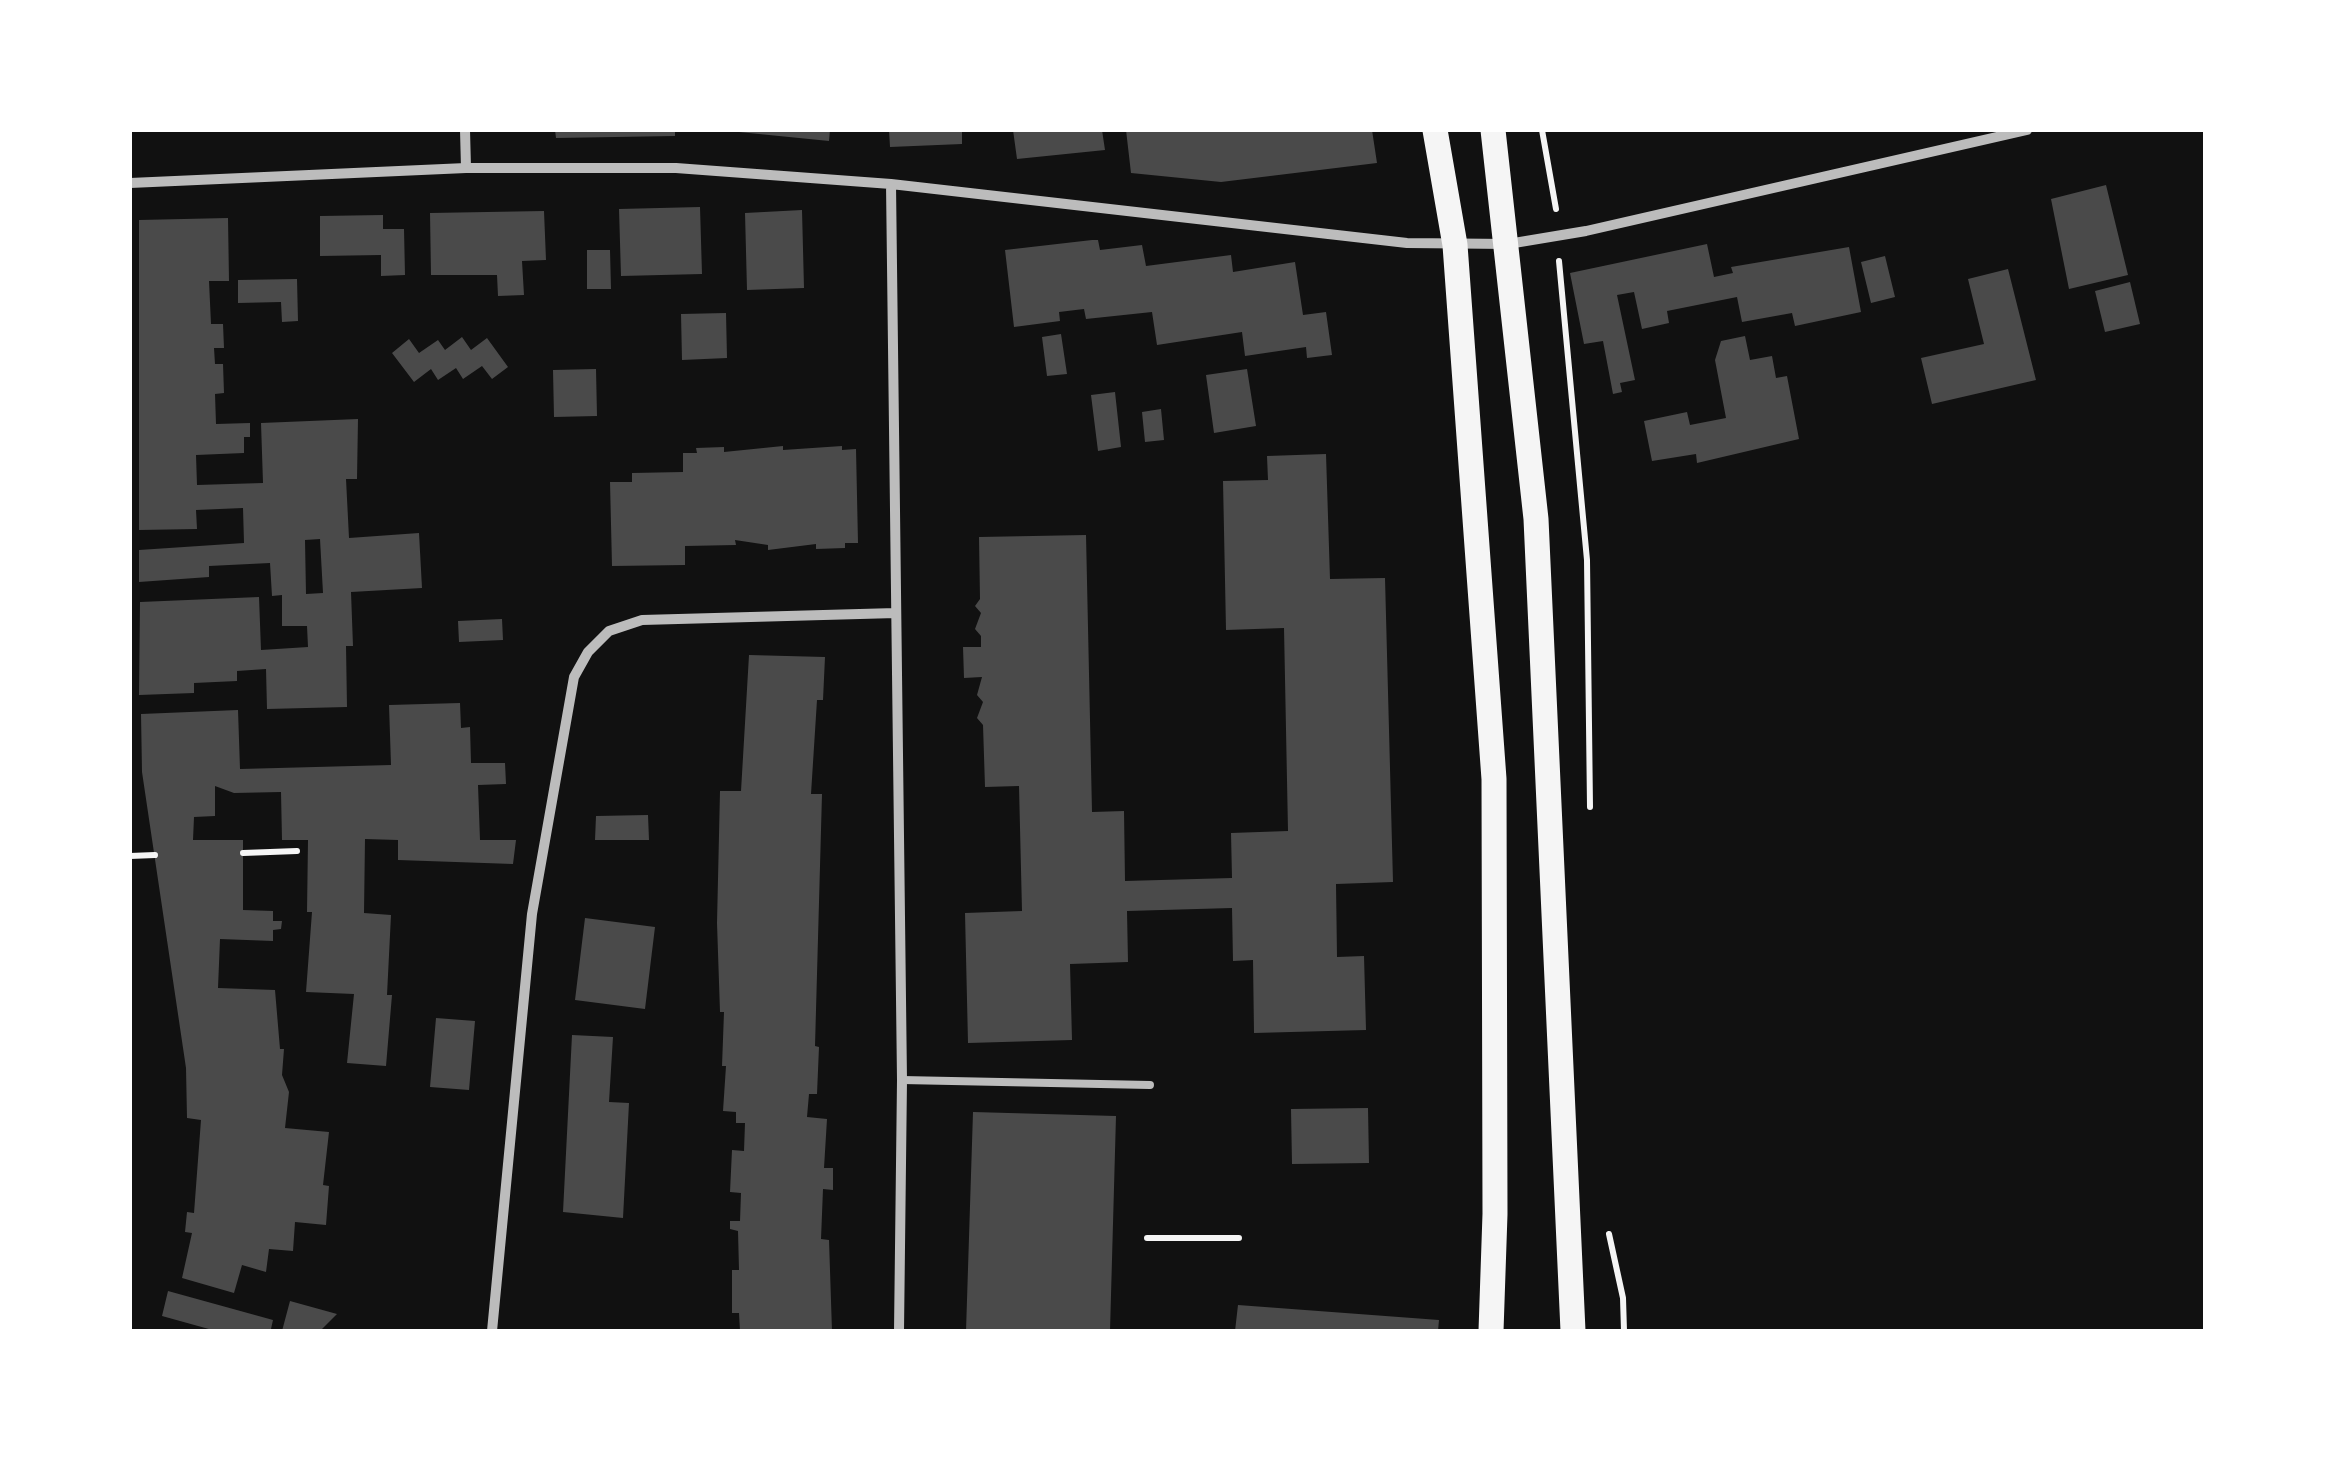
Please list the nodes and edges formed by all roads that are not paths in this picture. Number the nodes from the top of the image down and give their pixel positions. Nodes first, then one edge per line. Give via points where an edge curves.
1 (465, 130) edge
2 (1435, 130) edge
3 (1492, 130) edge
4 (2027, 130) edge
5 (466, 168) junction
6 (130, 184) edge
7 (891, 184) junction
8 (1508, 244) junction
9 (1455, 245) junction
10 (896, 613) junction
11 (902, 1080) junction
12 (1150, 1085) dead end
13 (492, 1331) edge
14 (900, 1331) edge
15 (1490, 1331) edge
16 (1573, 1331) edge

1 - 5 street
2 - 9 main road
3 - 8 main road
4 - 8 street
5 - 6 street
5 - 7 street via 676,168
7 - 9 street
7 - 10 street
8 - 9 street
8 - 16 main road via 1536,519
9 - 15 main road via 1494,779 1496,1214
10 - 11 street
10 - 13 street via 642,620 609,631 588,652 574,677 532,914
11 - 12 lane
11 - 14 street

